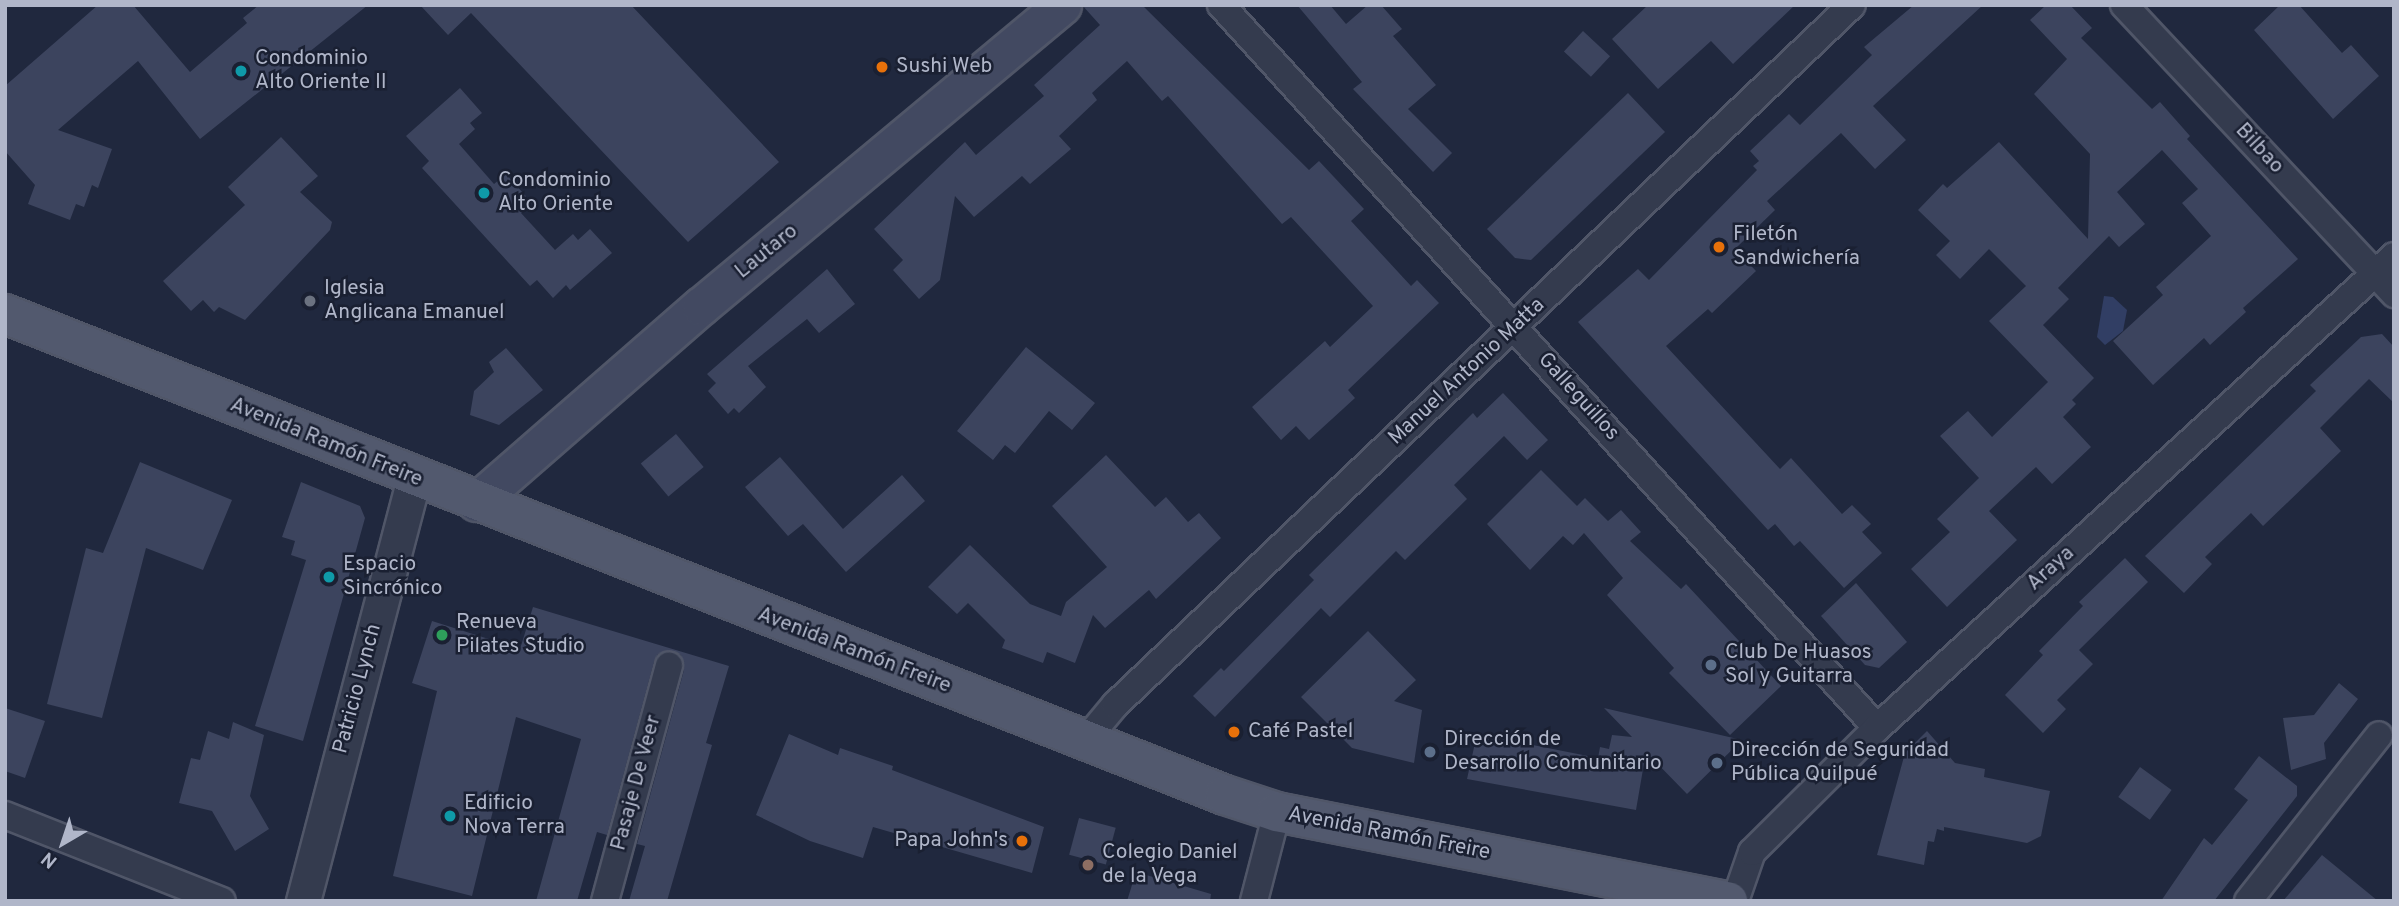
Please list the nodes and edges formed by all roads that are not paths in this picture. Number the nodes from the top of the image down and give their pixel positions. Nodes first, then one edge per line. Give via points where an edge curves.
1 (1062, 5) edge
2 (1221, 5) edge
3 (1852, 5) edge
4 (2124, 5) edge
5 (2385, 265) edge
6 (2394, 294) edge
7 (5, 314) edge
8 (1514, 327) junction
9 (414, 478) junction
10 (476, 502) junction
11 (669, 666) dead end
12 (1877, 728) junction
13 (2379, 735) dead end
14 (1085, 741) junction
15 (1277, 812) junction
16 (5, 815) edge
17 (222, 901) edge
18 (303, 901) edge
19 (605, 901) edge
20 (1254, 901) edge
21 (1728, 901) edge
22 (1735, 901) edge
23 (2248, 901) edge

1 - 10 main road, Lautaro via 701,306
2 - 8 street, Galleguillos
3 - 8 street, Manuel Antonio Matta
4 - 5 street, Bilbao
5 - 6 street, Bilbao
5 - 12 street, Araya
7 - 9 main road, Avenida Ramón Freire
8 - 12 street, Galleguillos
8 - 14 street, Manuel Antonio Matta via 1115,705
9 - 10 main road, Avenida Ramón Freire
9 - 18 street, Patricio Lynch
10 - 14 main road, Avenida Ramón Freire
11 - 19 street, Pasaje De Veer
12 - 22 street, Araya via 1752,852
13 - 23 street
14 - 15 main road, Avenida Ramón Freire
15 - 20 street
15 - 21 main road, Avenida Ramón Freire
16 - 17 street

